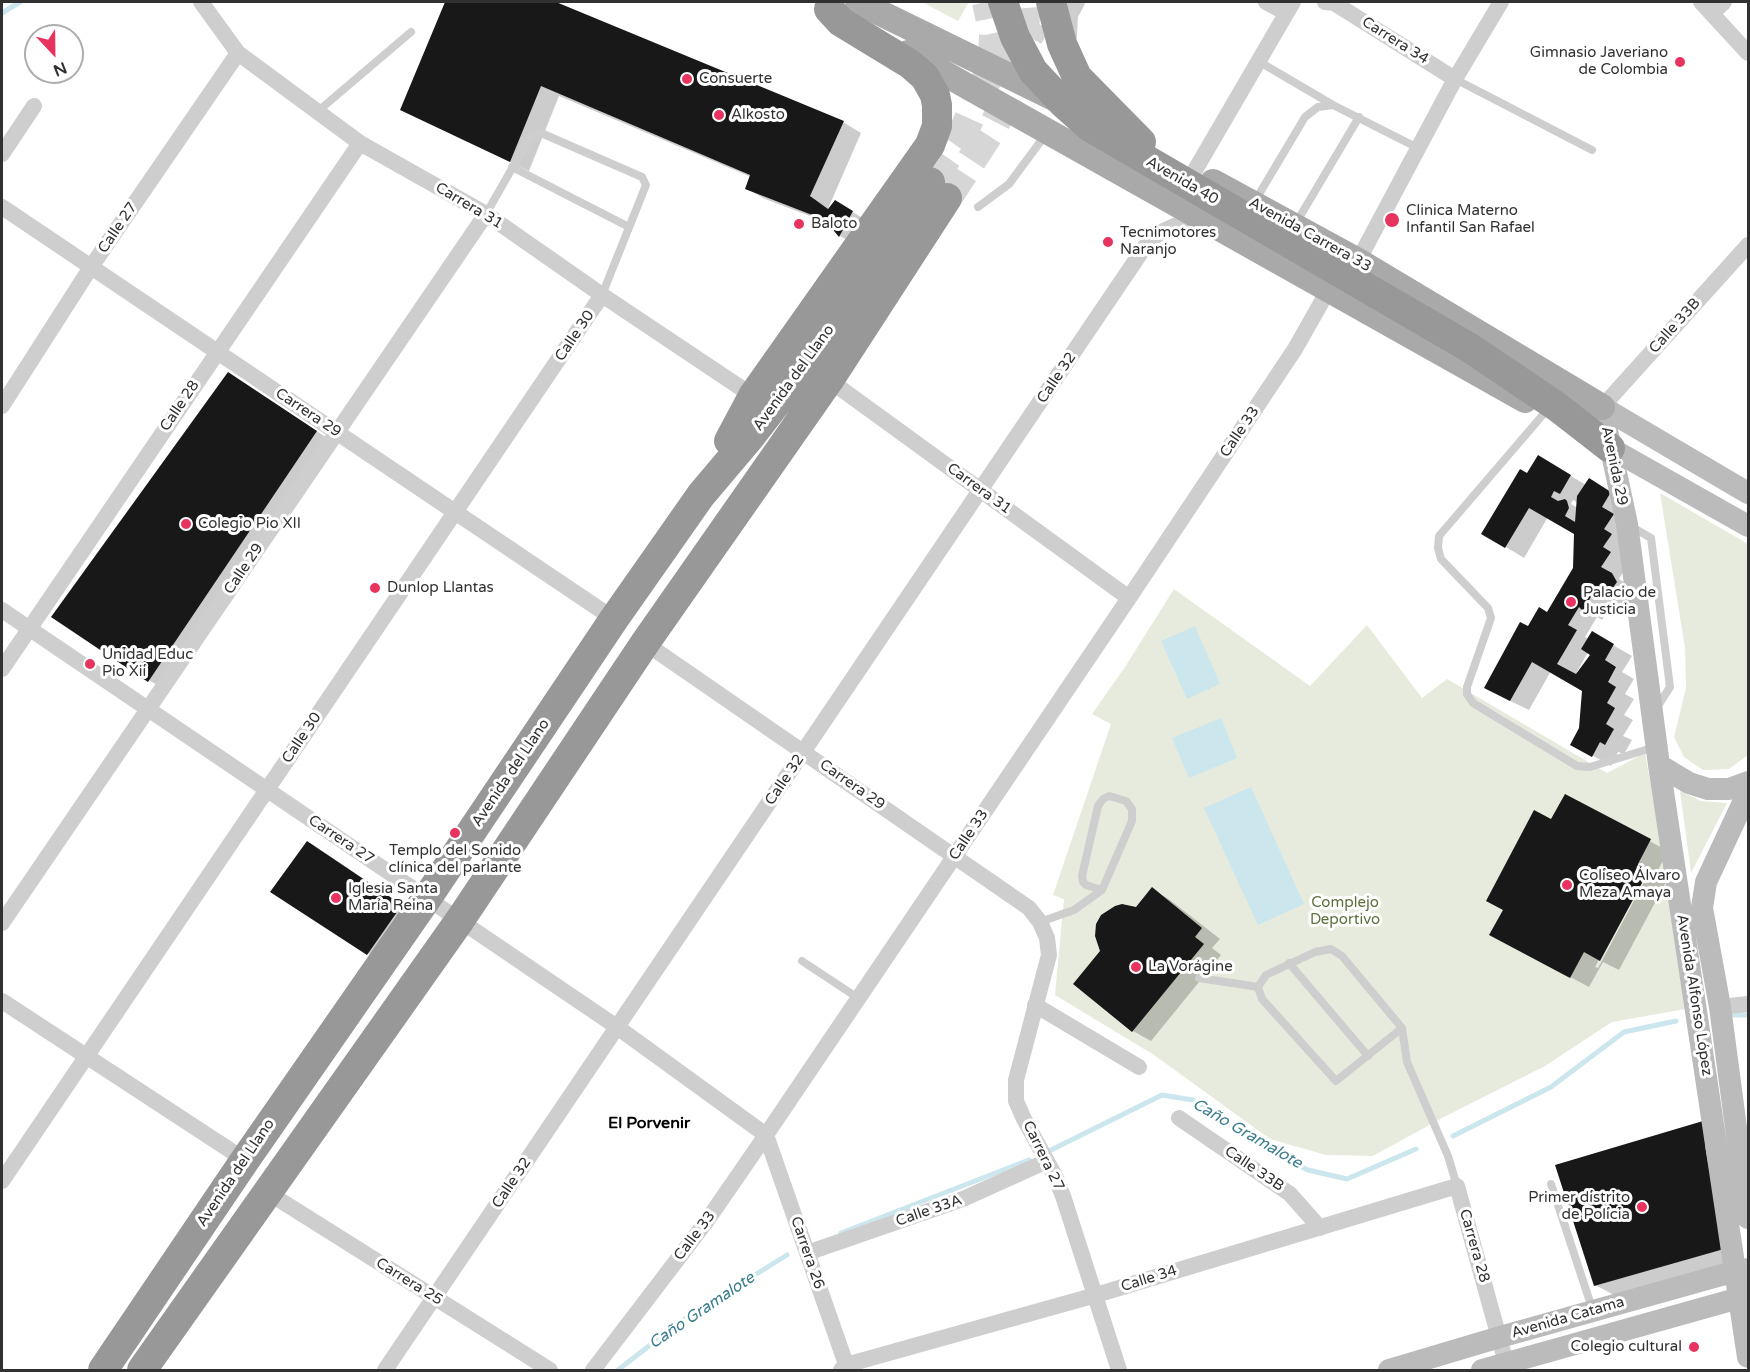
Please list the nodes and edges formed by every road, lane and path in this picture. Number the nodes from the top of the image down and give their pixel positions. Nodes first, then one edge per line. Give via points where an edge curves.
1 (201, 2) edge
2 (858, 2) edge
3 (1004, 2) edge
4 (1051, 2) edge
5 (1077, 2) edge
6 (1266, 2) edge
7 (1331, 2) edge
8 (1500, 2) edge
9 (823, 5) edge
10 (1713, 5) edge
11 (1290, 7) edge
12 (411, 32) dead end
13 (238, 52) junction
14 (1749, 52) edge
15 (1068, 61) junction
16 (1258, 62) junction
17 (1455, 79) junction
18 (1063, 103) junction
19 (1333, 105) junction
20 (34, 106) dead end
21 (317, 112) junction
22 (1359, 117) junction
23 (1048, 131) junction
24 (1141, 142) junction
25 (360, 143) junction
26 (1418, 148) junction
27 (1592, 150) dead end
28 (2, 154) edge
29 (512, 167) junction
30 (1194, 172) junction
31 (1253, 204) junction
32 (2, 207) edge
33 (978, 207) dead end
34 (486, 214) junction
35 (1206, 219) junction
36 (1295, 226) junction
37 (629, 227) junction
38 (1749, 245) edge
39 (1358, 261) junction
40 (91, 267) junction
41 (1329, 289) junction
42 (602, 295) junction
43 (217, 352) junction
44 (829, 380) junction
45 (753, 396) junction
46 (2, 406) edge
47 (1602, 407) junction
48 (1547, 410) junction
49 (337, 433) junction
50 (1610, 448) junction
51 (981, 490) junction
52 (1749, 494) edge
53 (701, 495) junction
54 (455, 513) junction
55 (1627, 524) joint
56 (1749, 526) edge
57 (1129, 598) junction
58 (2, 610) edge
59 (614, 619) junction
60 (29, 628) junction
61 (645, 643) junction
62 (2, 669) edge
63 (148, 709) junction
64 (804, 752) junction
65 (1658, 755) junction
66 (1749, 782) edge
67 (267, 790) junction
68 (1746, 802) edge
69 (954, 856) junction
70 (1102, 890) junction
71 (428, 898) junction
72 (460, 920) junction
73 (1040, 922) junction
74 (2, 923) edge
75 (1047, 938) joint
76 (802, 961) dead end
77 (1289, 963) junction
78 (1198, 978) dead end
79 (1258, 987) junction
80 (858, 998) junction
81 (2, 1000) edge
82 (1749, 1004) edge
83 (1035, 1005) junction
84 (1720, 1007) junction
85 (617, 1027) junction
86 (1402, 1028) junction
87 (87, 1056) junction
88 (1368, 1056) junction
89 (1139, 1067) dead end
90 (1179, 1118) dead end
91 (766, 1135) junction
92 (245, 1160) junction
93 (1047, 1161) junction
94 (2, 1181) edge
95 (1551, 1184) dead end
96 (1457, 1186) junction
97 (267, 1192) junction
98 (1749, 1218) edge
99 (1320, 1228) junction
100 (807, 1253) junction
101 (1742, 1270) edge
102 (1096, 1295) junction
103 (1744, 1297) edge
104 (434, 1298) junction
105 (1594, 1311) junction
106 (1500, 1337) junction
107 (1749, 1357) edge
108 (1508, 1367) edge
109 (845, 1369) edge
110 (104, 1371) edge
111 (142, 1371) edge
112 (385, 1371) edge
113 (550, 1371) edge
114 (593, 1371) edge
115 (1119, 1371) edge
116 (1389, 1371) edge
117 (1482, 1371) edge

1 - 13 street, Carrera 31
2 - 18 main road, Avenida Carrera 33
3 - 18 highway, Avenida 40 via 1015,37 1034,71
4 - 15 highway
5 - 15 street via 1070,15
6 - 11 street
7 - 17 street, Carrera 34
8 - 17 street
9 - 23 main road
9 - 45 highway via 841,22 925,77 935,95 937,126 930,145
10 - 14 street
11 - 16 street
12 - 21 lane
13 - 21 street, Carrera 31
13 - 40 street, Calle 27
15 - 24 highway via 1077,76
16 - 19 lane
16 - 30 street
17 - 26 street
17 - 27 lane
18 - 24 main road, Avenida Carrera 33
18 - 50 highway, Avenida 40 via 1090,128 1470,348
19 - 22 lane
19 - 31 lane via 1318,107 1305,117
20 - 28 street
21 - 25 street, Carrera 31
22 - 26 lane
22 - 36 lane
23 - 33 lane via 1009,184
23 - 35 main road
24 - 30 main road, Avenida Carrera 33
25 - 34 street, Carrera 31
25 - 43 street, Calle 28
26 - 39 street
29 - 34 lane
29 - 37 lane
29 - 37 lane via 530,137 541,133 642,177 646,185
30 - 31 main road, Avenida Carrera 33
31 - 36 main road, Avenida Carrera 33
32 - 40 street, Carrera 29
34 - 42 street, Carrera 31
34 - 49 street, Calle 29
35 - 41 main road
35 - 51 street, Calle 32 via 1181,223 1149,242
36 - 39 main road, Avenida Carrera 33
37 - 42 lane
38 - 47 street, Calle 33B
39 - 47 main road, Avenida Carrera 33
40 - 43 street, Carrera 29
40 - 46 street, Calle 27
41 - 48 main road
41 - 57 street, Calle 33 via 1295,349
42 - 45 street, Carrera 31
42 - 54 street, Calle 30
43 - 49 street, Carrera 29
43 - 60 street, Calle 28
44 - 51 street, Carrera 31
44 - 53 highway, Avenida del Llano via 938,190 750,437
44 - 61 highway, Avenida del Llano
45 - 53 highway
47 - 50 street, Avenida 29
47 - 52 street, Avenida Carrera 33
48 - 50 main road
48 - 65 lane via 1439,536 1441,559 1488,608 1491,618 1467,694 1473,704 1577,766
49 - 54 street, Carrera 29
49 - 63 street, Calle 29
50 - 55 street, Avenida 29
50 - 56 street
51 - 57 street, Carrera 31
51 - 64 street, Calle 32
53 - 59 highway, Avenida del Llano
54 - 59 street, Carrera 29
54 - 67 street, Calle 30
55 - 65 street, Avenida Alfonso López
57 - 69 street, Calle 33
58 - 60 street, Carrera 27
59 - 71 highway, Avenida del Llano
60 - 62 street, Calle 28
60 - 63 street, Carrera 27
61 - 64 street, Carrera 29
61 - 72 highway, Avenida del Llano
63 - 67 street, Carrera 27
63 - 74 street, Calle 29
64 - 69 street, Carrera 29
64 - 85 street, Calle 32
65 - 66 street via 1689,783 1708,789 1729,789
65 - 101 street, Avenida Alfonso López
67 - 71 street, Carrera 27
67 - 87 street, Calle 30
68 - 84 street, Avenida Alfonso López via 1706,882 1702,908
69 - 73 street, Carrera 29 via 1029,908
69 - 80 street, Calle 33
70 - 70 lane via 1086,885 1082,876 1098,806 1109,796 1126,801 1132,809 1132,821
70 - 73 lane via 1074,910
71 - 72 street, Carrera 27
71 - 92 highway, Avenida del Llano
72 - 85 street, Carrera 27
72 - 97 highway, Avenida del Llano
73 - 75 street, Carrera 29
75 - 83 street, Carrera 27 via 1049,955
76 - 80 lane
77 - 79 lane via 1266,975
77 - 86 lane via 1331,949 1342,956
77 - 88 lane
78 - 79 lane
79 - 88 lane via 1262,999 1336,1081
80 - 91 street, Calle 33
81 - 87 street
82 - 84 street
83 - 89 street
83 - 93 street, Carrera 27 via 1016,1080 1016,1101
84 - 98 street, Avenida Alfonso López
85 - 91 street, Carrera 27
85 - 104 street, Calle 32
86 - 88 lane
86 - 96 lane, Carrera 28 via 1407,1062
87 - 92 street
87 - 94 street, Calle 30
90 - 99 street, Calle 33B via 1290,1194
91 - 100 street, Carrera 26
91 - 114 street, Calle 33 via 706,1222
92 - 110 highway, Avenida del Llano
93 - 100 street, Calle 33A via 963,1199
93 - 102 street, Carrera 27 via 1063,1196
95 - 105 lane
96 - 99 street, Calle 34
96 - 106 street, Carrera 28
97 - 104 street, Carrera 25
97 - 111 highway, Avenida del Llano
99 - 102 street, Calle 34
100 - 109 street, Carrera 26
101 - 103 street, Avenida Alfonso López
101 - 105 street, Avenida Catama
102 - 109 street, Calle 34
102 - 115 street, Carrera 27
103 - 107 street, Avenida Alfonso López
103 - 108 street, Avenida Catama
104 - 112 street, Calle 32
104 - 113 street, Carrera 25
105 - 106 street, Avenida Catama
106 - 108 street, Carrera 28
106 - 116 street, Avenida Catama
108 - 117 street, Avenida Catama

